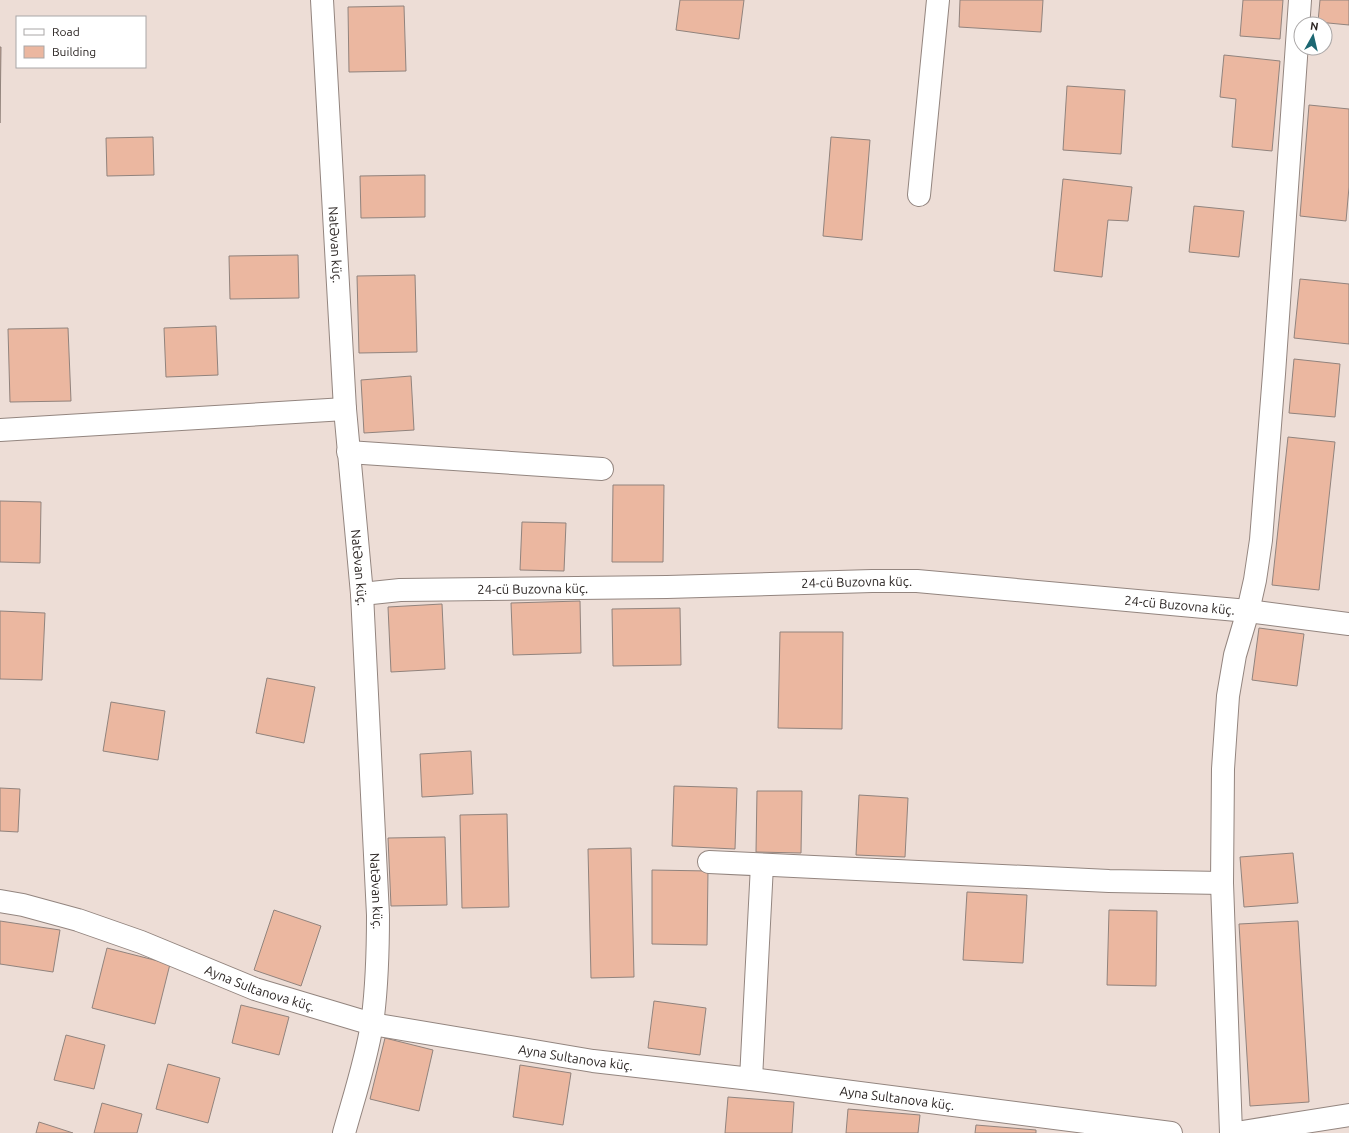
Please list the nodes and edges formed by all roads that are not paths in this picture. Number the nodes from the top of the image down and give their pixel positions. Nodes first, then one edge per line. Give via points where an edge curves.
1 (322, 0) edge
2 (938, 0) edge
3 (1300, 0) edge
4 (919, 195) dead end
5 (345, 409) junction
6 (0, 430) edge
7 (348, 452) junction
8 (602, 469) dead end
9 (362, 594) junction
10 (1248, 611) junction
11 (1349, 624) edge
12 (709, 862) dead end
13 (762, 865) junction
14 (1222, 883) junction
15 (0, 901) edge
16 (372, 1024) junction
17 (751, 1079) junction
18 (1349, 1115) edge
19 (344, 1133) edge
20 (1171, 1133) edge
21 (1231, 1133) edge
22 (1236, 1133) edge

1 - 5 street, Natəvan küç.
2 - 4 street
3 - 10 street via 1261,540
5 - 6 street
5 - 7 street, Natəvan küç.
7 - 8 street
7 - 9 street, Natəvan küç.
9 - 10 street, 24-cü Buzovna küç. via 400,590 918,581
9 - 16 street, Natəvan küç. via 378,915 378,967
10 - 11 street, 24-cü Buzovna küç.
10 - 14 street via 1235,655 1228,696 1222,769
12 - 13 street
13 - 14 street via 1101,881
13 - 17 street
14 - 21 street
15 - 16 street, Ayna Sultanova küç. via 78,920 141,942 255,989
16 - 17 street, Ayna Sultanova küç. via 593,1061
16 - 19 street, Natəvan küç.
17 - 20 street, Ayna Sultanova küç.
18 - 22 street

